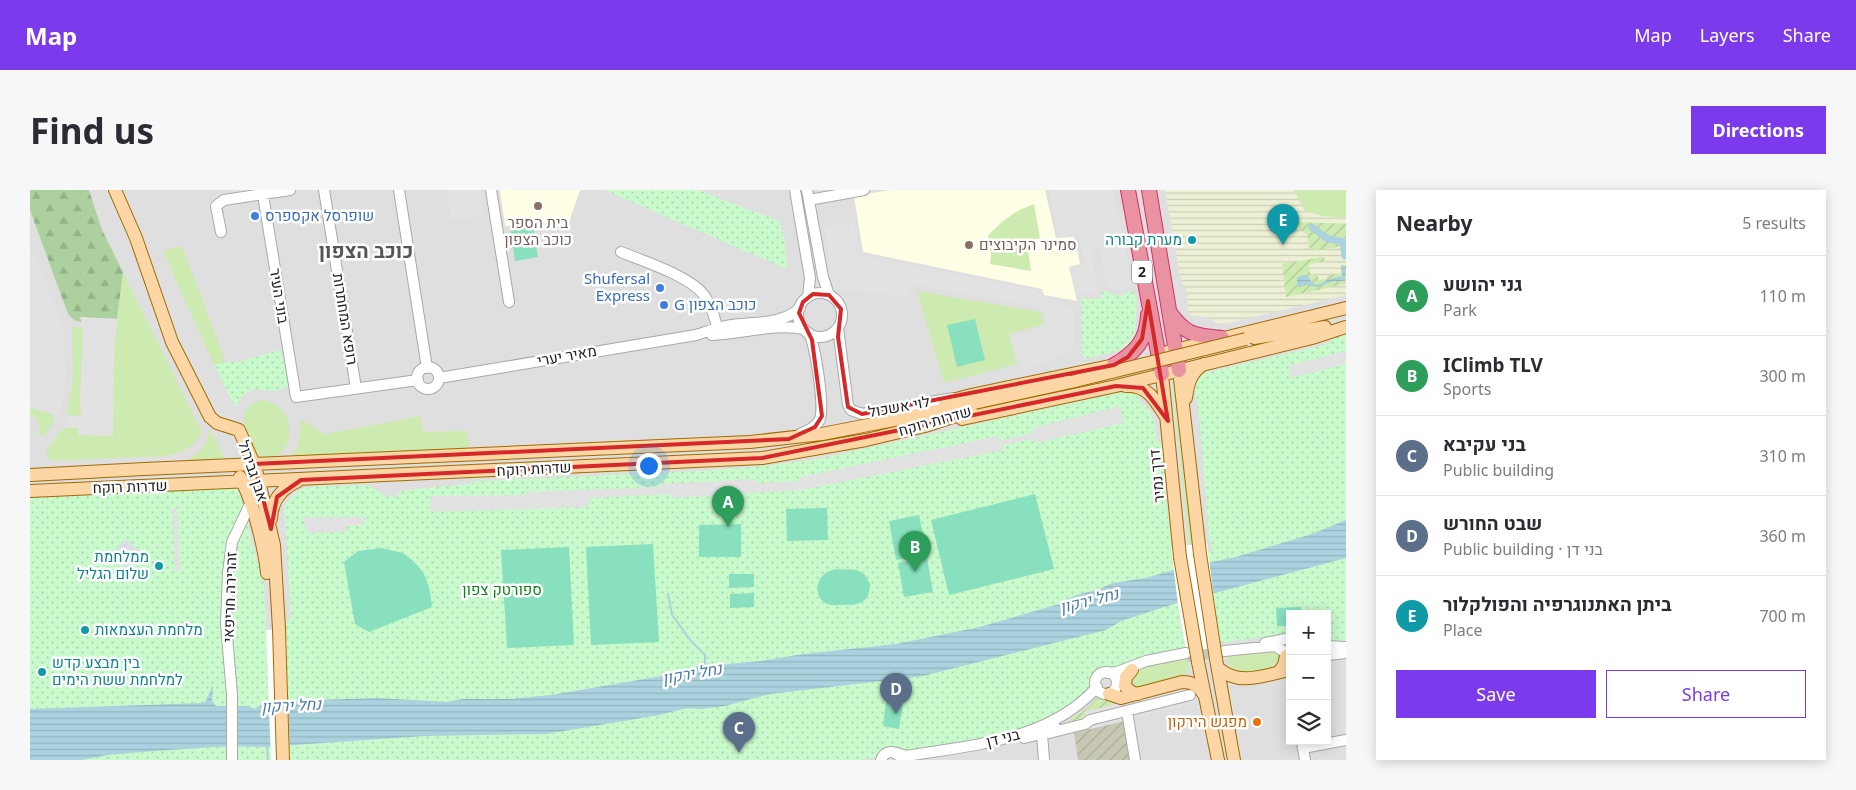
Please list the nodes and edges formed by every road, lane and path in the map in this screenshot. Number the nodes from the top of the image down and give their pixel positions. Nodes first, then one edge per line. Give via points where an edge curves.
1 (115, 190) edge
2 (290, 190) edge
3 (324, 190) edge
4 (399, 190) edge
5 (491, 190) edge
6 (795, 190) edge
7 (864, 190) edge
8 (1128, 190) edge
9 (1149, 190) edge
10 (263, 195) junction
11 (808, 195) edge
12 (221, 232) dead end
13 (621, 252) dead end
14 (830, 295) junction
15 (808, 297) junction
16 (1148, 301) junction
17 (509, 302) dead end
18 (800, 308) junction
19 (1346, 309) edge
20 (1169, 312) junction
21 (1346, 325) edge
22 (752, 327) junction
23 (838, 328) junction
24 (807, 331) junction
25 (718, 332) junction
26 (1222, 338) junction
27 (1246, 339) junction
28 (1176, 350) junction
29 (1159, 354) junction
30 (1205, 363) junction
31 (1114, 365) junction
32 (427, 368) junction
33 (1179, 370) junction
34 (1162, 374) junction
35 (439, 378) junction
36 (418, 380) junction
37 (1116, 386) junction
38 (356, 388) junction
39 (1030, 392) junction
40 (971, 395) junction
41 (1185, 418) junction
42 (1168, 421) junction
43 (925, 426) junction
44 (822, 434) junction
45 (790, 439) junction
46 (254, 464) junction
47 (234, 465) junction
48 (30, 475) edge
49 (301, 480) junction
50 (242, 482) junction
51 (259, 482) junction
52 (30, 491) edge
53 (250, 504) junction
54 (271, 529) junction
55 (275, 629) junction
56 (1286, 639) edge
57 (1331, 646) edge
58 (1346, 647) edge
59 (1346, 654) edge
60 (1331, 655) edge
61 (1221, 656) junction
62 (1191, 658) junction
63 (1286, 662) edge
64 (1286, 664) edge
65 (1132, 670) junction
66 (1108, 673) junction
67 (1182, 682) junction
68 (1108, 689) junction
69 (1138, 694) junction
70 (1190, 695) dead end
71 (1205, 696) junction
72 (1127, 711) junction
73 (1051, 721) junction
74 (1040, 734) junction
75 (1346, 740) edge
76 (1331, 741) edge
77 (1303, 745) edge
78 (899, 757) edge
79 (942, 757) edge
80 (232, 758) edge
81 (880, 759) edge
82 (275, 760) edge
83 (283, 760) edge
84 (915, 760) edge
85 (1044, 760) edge
86 (1135, 760) edge
87 (1218, 760) edge
88 (1234, 760) edge
89 (1305, 760) edge

1 - 46 main road, אבן גבירול via 136,238 172,342 203,404 217,423 239,430
2 - 10 street
3 - 38 street, רופא המחתרות
4 - 32 street
5 - 17 street
6 - 15 street via 810,278
7 - 11 street
8 - 16 highway, דרך נמיר / 2
9 - 20 highway, 2
10 - 12 street via 224,200 216,206
10 - 38 street, בוני העיר via 296,397
11 - 14 street via 823,277
13 - 25 street via 692,284 703,293
14 - 15 street via 818,293
14 - 23 street via 841,309
15 - 18 street
16 - 29 highway, דרך נמיר / 2
16 - 31 highway via 1147,324 1142,339 1128,357
18 - 22 street, מאיר יערי via 783,319
18 - 24 street via 799,319
19 - 26 main road
19 - 27 main road, שדרות רוקח
20 - 26 highway via 1185,331
20 - 28 highway, 2
21 - 27 main road, שדרות רוקח
21 - 30 main road via 1312,338
22 - 24 street, מאיר יערי
22 - 25 street, מאיר יערי
23 - 24 street via 821,336
23 - 40 street, לוי אשכול via 848,405 854,412 862,414
24 - 45 street via 814,350 822,416 815,427
25 - 35 street, מאיר יערי
26 - 28 main road
27 - 39 main road, שדרות רוקח, bridge
28 - 29 main road
28 - 33 highway, 2
29 - 31 main road
29 - 34 highway, דרך נמיר / 2
30 - 33 main road
30 - 41 main road via 1189,381
31 - 40 main road
32 - 35 street via 434,369
32 - 36 street via 421,371
33 - 34 main road
33 - 41 main road
34 - 37 main road
34 - 42 main road, דרך נמיר
35 - 36 street via 437,385 428,389
36 - 38 street
37 - 42 main road via 1143,388 1154,397
37 - 43 main road
39 - 43 main road, שדרות רוקח
39 - 44 main road, שדרות רוקח
40 - 44 main road
41 - 61 main road, bridge via 1207,608
42 - 62 main road, דרך נמיר, bridge
43 - 49 main road, שדרות רוקח via 762,458
44 - 45 main road, שדרות רוקח
45 - 46 main road, שדרות רוקח
46 - 47 main road, שדרות רוקח
46 - 51 main road, אבן גבירול
47 - 48 main road, שדרות רוקח
47 - 50 main road, אבן גבירול
49 - 51 main road, שדרות רוקח
49 - 54 main road via 277,497 272,510
50 - 51 main road, שדרות רוקח
50 - 52 main road, שדרות רוקח
50 - 53 main road, אבן גבירול
51 - 54 main road, אבן גבירול
53 - 55 main road, אבן גבירול via 266,558
53 - 80 street, זהרירה חריפאי via 232,542 228,573 226,624 232,695
54 - 55 main road, אבן גבירול
55 - 82 main road, אבן גבירול
55 - 83 main road, אבן גבירול
56 - 61 street
57 - 58 street
59 - 60 street
61 - 63 street via 1275,646
61 - 64 main road via 1230,677 1241,679
61 - 88 main road
62 - 65 street, בני דן via 1158,662
62 - 66 street via 1146,661
62 - 67 main road via 1190,676
62 - 71 main road, דרך נמיר
65 - 68 street, בני דן via 1121,675
65 - 69 main road via 1126,677 1125,686
66 - 68 street via 1114,676
66 - 68 street via 1097,678
67 - 69 main road
67 - 71 main road via 1195,684
68 - 69 main road via 1121,698
68 - 73 street, בני דן
68 - 74 street, בני דן via 1059,725
70 - 72 street, בני דן
71 - 87 main road, דרך נמיר
72 - 74 street, בני דן
72 - 86 street
73 - 74 street
73 - 78 street, בני דן via 1010,738
74 - 79 street, בני דן
74 - 85 street
75 - 76 street
77 - 89 street
78 - 81 street, בני דן via 890,752
79 - 84 street, בני דן

